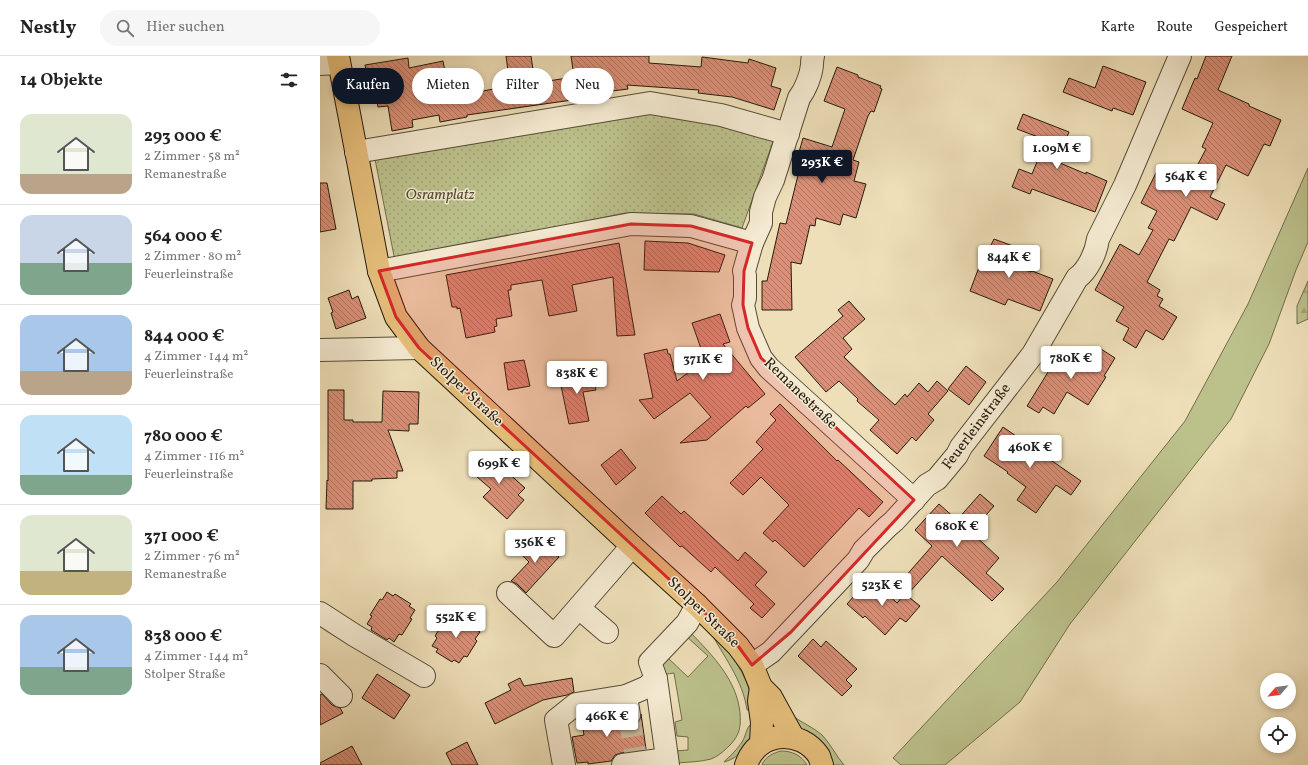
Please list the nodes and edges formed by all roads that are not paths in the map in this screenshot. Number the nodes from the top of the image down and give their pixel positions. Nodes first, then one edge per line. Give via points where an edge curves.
1 (813, 56) edge
2 (1180, 56) edge
3 (332, 61) edge
4 (788, 134) junction
5 (356, 152) junction
6 (752, 243) junction
7 (378, 271) junction
8 (419, 348) junction
9 (320, 350) edge
10 (914, 500) junction
11 (632, 546) junction
12 (508, 593) dead end
13 (697, 605) junction
14 (579, 608) junction
15 (320, 613) edge
16 (607, 632) dead end
17 (752, 665) junction
18 (320, 675) edge
19 (424, 676) dead end
20 (651, 683) junction
21 (762, 687) junction
22 (341, 696) dead end
23 (793, 737) junction
24 (761, 744) junction
25 (648, 762) edge
26 (745, 764) edge
27 (564, 765) edge
28 (822, 765) edge

1 - 4 street, Remanestraße via 808,80 799,98
2 - 10 street, Feuerleinstraße via 1125,185 1098,239 1097,247 1082,273 1033,354 957,455 937,479 927,485
3 - 5 main road, Stolper Straße
4 - 5 street via 721,115 650,103
4 - 6 street, Remanestraße via 765,197 761,223
5 - 7 main road, Stolper Straße
6 - 7 street via 691,226 631,224
6 - 10 street, Remanestraße via 744,271 743,305 748,328 761,358
7 - 8 main road, Stolper Straße via 396,317
8 - 9 street
8 - 11 main road, Stolper Straße
10 - 17 street, Feuerleinstraße via 864,550 858,560 791,632 771,652
11 - 13 main road, Stolper Straße
11 - 14 street
12 - 14 street via 554,636
13 - 17 main road, Stolper Straße via 738,646
13 - 20 street via 687,623 650,662
14 - 16 street
15 - 19 street
17 - 21 main road, Stolper Straße
18 - 22 street
20 - 25 street
20 - 27 street via 627,705 576,704 556,720
21 - 23 main road, Stolper Straße via 771,697
21 - 24 main road via 759,701 762,722
23 - 24 main road via 771,738
23 - 28 main road via 807,744
24 - 26 main road via 752,752

